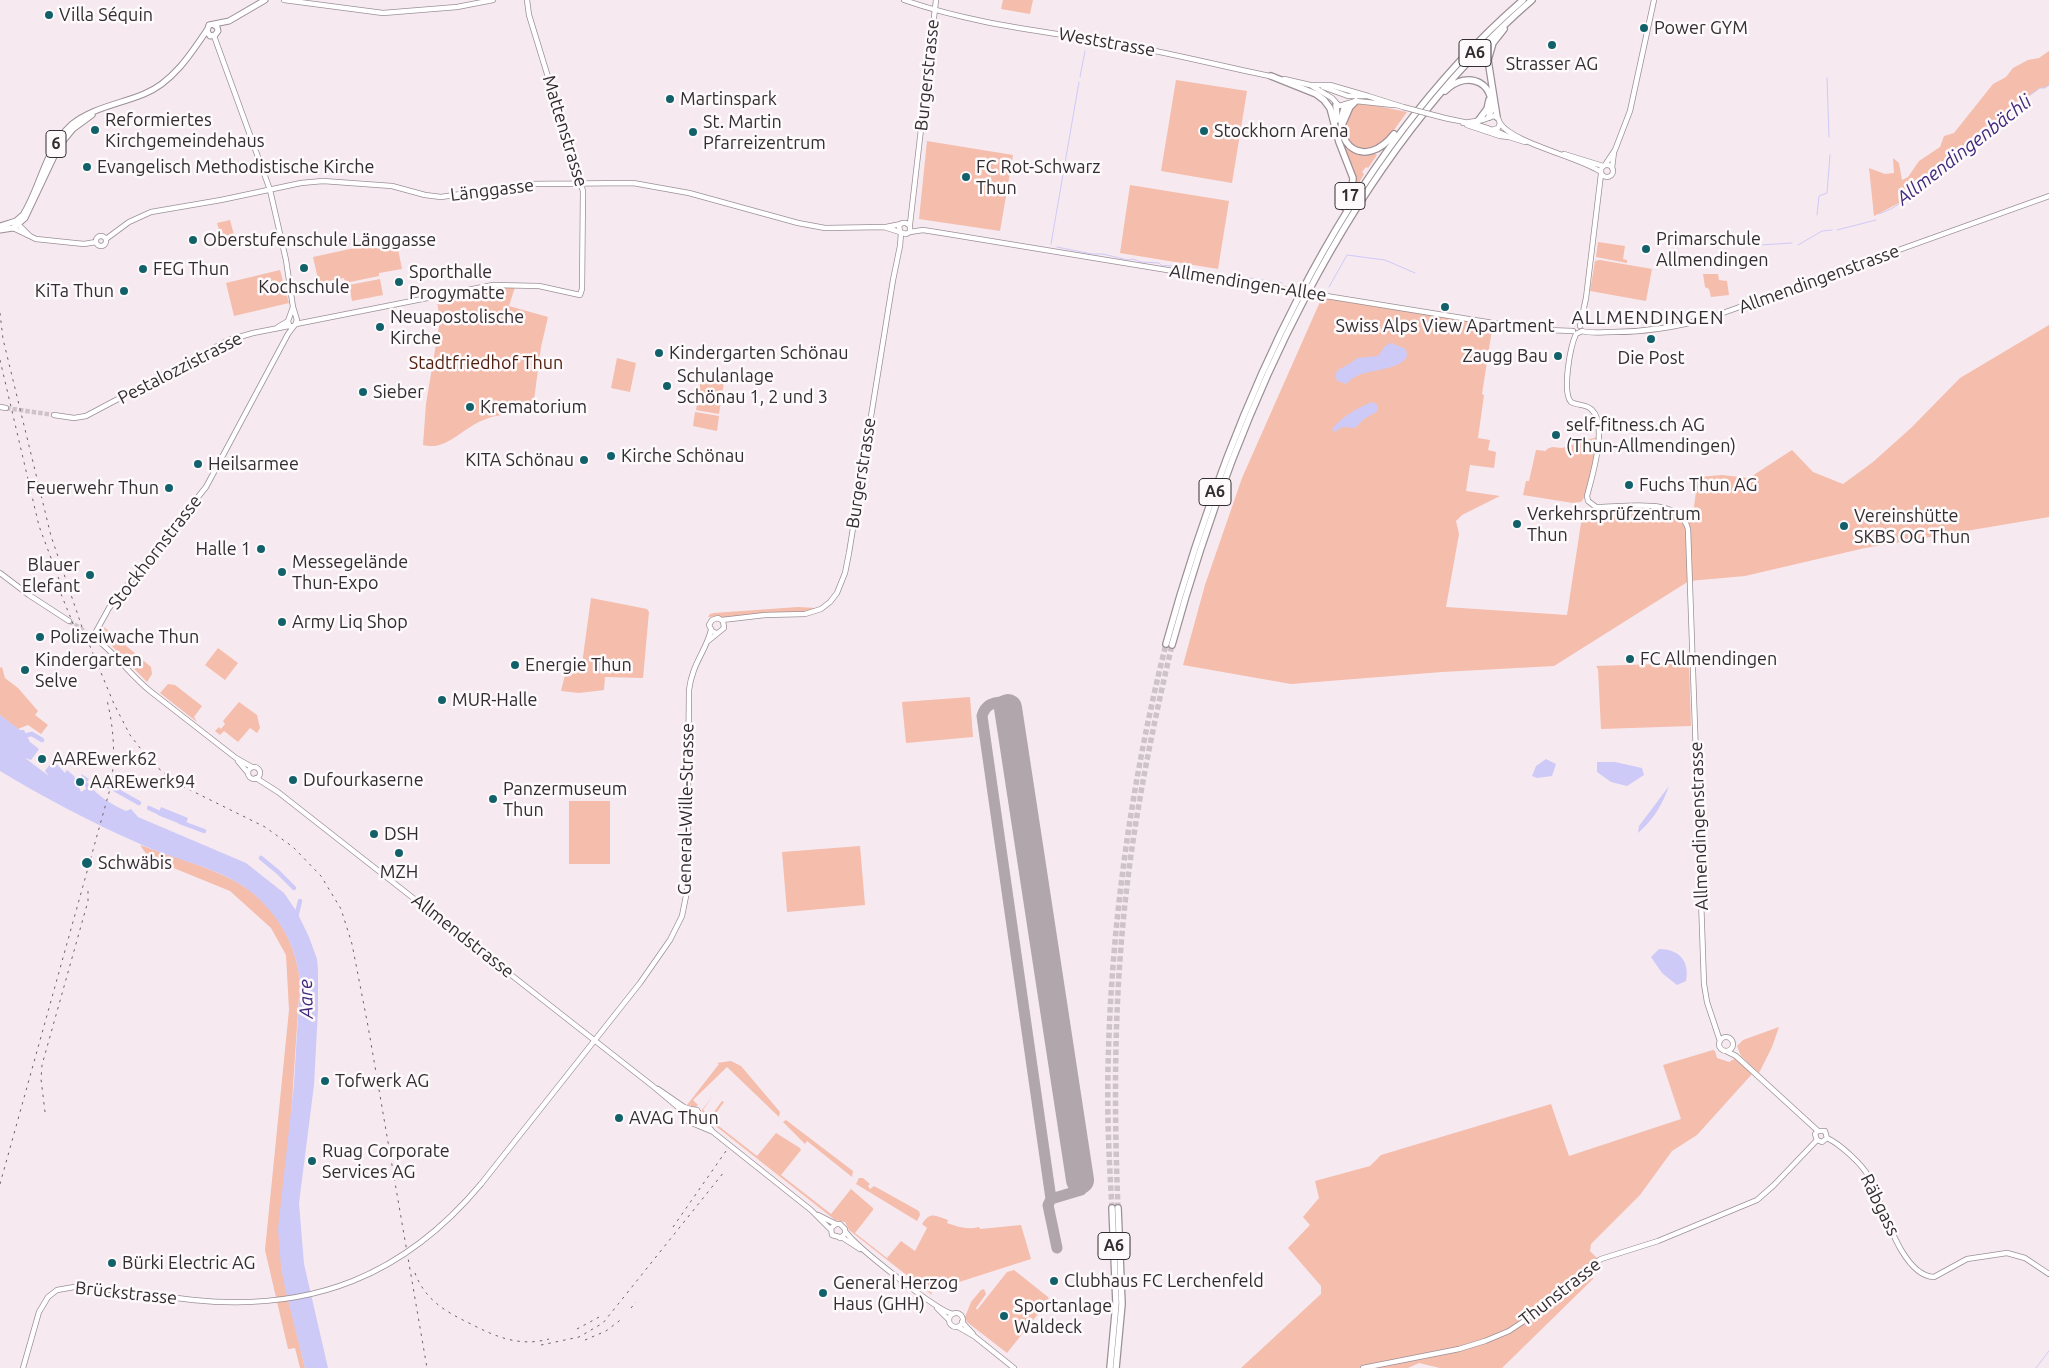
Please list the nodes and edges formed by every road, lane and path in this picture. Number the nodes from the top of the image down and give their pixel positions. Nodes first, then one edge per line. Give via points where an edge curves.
1 (265, 0) edge
2 (284, 0) edge
3 (493, 0) edge
4 (527, 0) edge
5 (904, 0) edge
6 (936, 0) edge
7 (1523, 0) edge
8 (1531, 0) edge
9 (1654, 0) edge
10 (934, 10) junction
11 (229, 21) junction
12 (214, 25) junction
13 (207, 30) junction
14 (214, 34) junction
15 (198, 43) junction
16 (1271, 76) junction
17 (1310, 85) junction
18 (1320, 85) junction
19 (1486, 88) junction
20 (1339, 93) junction
21 (1346, 95) junction
22 (1368, 96) junction
23 (1356, 101) junction
24 (1335, 102) junction
25 (1346, 104) junction
26 (1393, 105) junction
27 (1422, 109) junction
28 (94, 113) junction
29 (1497, 117) junction
30 (1488, 118) junction
31 (1478, 121) junction
32 (1463, 123) junction
33 (1500, 124) junction
34 (1488, 127) junction
35 (1339, 128) junction
36 (1494, 130) junction
37 (1509, 137) junction
38 (1529, 142) junction
39 (1615, 150) junction
40 (1561, 154) junction
41 (1604, 165) junction
42 (1612, 168) junction
43 (1601, 173) junction
44 (1608, 177) junction
45 (581, 183) junction
46 (270, 190) junction
47 (1600, 191) junction
48 (2049, 196) edge
49 (910, 210) junction
50 (902, 223) junction
51 (12, 225) junction
52 (19, 225) junction
53 (910, 225) junction
54 (0, 226) edge
55 (884, 227) junction
56 (0, 230) edge
57 (923, 230) junction
58 (900, 232) junction
59 (909, 233) junction
60 (1334, 233) junction
61 (31, 237) junction
62 (900, 246) junction
63 (293, 322) junction
64 (277, 328) junction
65 (1581, 328) junction
66 (1574, 333) junction
67 (287, 336) junction
68 (0, 407) edge
69 (6, 408) tunnel mouth
70 (54, 415) tunnel mouth
71 (0, 573) edge
72 (722, 620) junction
73 (737, 620) junction
74 (69, 621) tunnel mouth
75 (724, 627) junction
76 (711, 630) junction
77 (716, 633) junction
78 (707, 642) junction
79 (236, 758) junction
80 (252, 767) junction
81 (248, 772) junction
82 (260, 773) junction
83 (256, 778) junction
84 (271, 786) junction
85 (1718, 1030) junction
86 (1726, 1036) junction
87 (593, 1040) junction
88 (1720, 1041) junction
89 (1732, 1047) junction
90 (1726, 1051) junction
91 (1736, 1056) junction
92 (682, 1109) junction
93 (690, 1109) junction
94 (685, 1116) junction
95 (700, 1117) junction
96 (695, 1123) junction
97 (1818, 1131) junction
98 (712, 1132) junction
99 (1827, 1138) junction
100 (1817, 1140) junction
101 (481, 1184) joint
102 (815, 1213) junction
103 (836, 1224) junction
104 (831, 1230) junction
105 (845, 1231) junction
106 (840, 1238) junction
107 (864, 1251) junction
108 (2049, 1274) edge
109 (934, 1305) junction
110 (953, 1314) junction
111 (949, 1320) junction
112 (962, 1322) junction
113 (958, 1326) junction
114 (974, 1336) junction
115 (23, 1368) edge
116 (1014, 1368) edge
117 (1110, 1368) edge
118 (1116, 1368) edge
119 (1363, 1368) edge

1 - 11 main road, 6
2 - 3 street via 376,12 457,7
4 - 45 street, Mattenstrasse
5 - 10 street, Weststrasse
6 - 10 street, Burgerstrasse
7 - 27 highway, A6 via 1460,60
8 - 27 highway, A6
8 - 29 highway, A6 via 1500,34 1490,51 1488,71
9 - 39 street via 1630,111
10 - 16 street, Weststrasse via 994,24 1166,52
10 - 49 street, Burgerstrasse
11 - 12 main road, 6
11 - 14 main road, 6
12 - 13 main road via 209,25
12 - 14 main road via 217,28
13 - 14 main road
13 - 15 main road, 6
14 - 15 main road, 6
14 - 46 street
15 - 28 main road, 6 via 158,87
16 - 17 street, Weststrasse
16 - 35 highway via 1322,98
17 - 18 street, Weststrasse
17 - 24 street, Weststrasse
18 - 20 street, Weststrasse
18 - 22 street
19 - 27 highway via 1475,80 1458,82 1434,104
19 - 30 highway via 1492,99
19 - 31 highway via 1488,104
20 - 21 street, Weststrasse
20 - 24 street
21 - 22 street, Weststrasse
21 - 25 street
22 - 26 street, Weststrasse
23 - 25 street, Weststrasse
23 - 26 street, Weststrasse
23 - 35 highway
24 - 25 street, Weststrasse
24 - 35 highway
25 - 35 highway
26 - 32 street, Weststrasse, bridge
27 - 35 highway via 1374,151 1363,152 1353,148 1345,141
27 - 60 highway, A6 via 1376,165
27 - 60 highway, A6 via 1358,204 1282,347 1221,491 1169,645 1201,529 1239,429 1287,322
28 - 51 main road, 6 via 77,120 61,137 50,154 25,212
28 - 52 main road, 6 via 61,143 28,213
29 - 30 street, Weststrasse
29 - 33 street
30 - 31 street, Weststrasse
30 - 34 street
31 - 32 street, Weststrasse
32 - 34 street, Weststrasse
32 - 37 street, Weststrasse
33 - 36 street
33 - 38 street, Weststrasse
34 - 36 street, Weststrasse
35 - 60 highway, 17 via 1340,145 1352,171 1352,189
36 - 37 street, Weststrasse
37 - 38 street, Weststrasse
38 - 40 street, Weststrasse
39 - 41 street
39 - 42 street
40 - 41 street, Weststrasse
40 - 43 street, Weststrasse
41 - 42 street, Weststrasse
41 - 43 street
42 - 44 street
43 - 44 street, Weststrasse
43 - 47 street
44 - 47 street
45 - 46 street, Länggasse via 527,184 443,197 392,186 328,181
45 - 55 street, Länggasse via 625,182 684,192 819,227
45 - 63 street, Mattenstrasse via 584,204 580,295 539,286 493,285
46 - 61 street, Länggasse via 151,212 129,222 106,239 102,246 96,242 84,244
46 - 63 street via 286,260
47 - 65 street
48 - 65 street, Allmendingenstrasse via 1709,318 1654,331 1604,332
49 - 50 street, Burgerstrasse
49 - 53 street, Burgerstrasse
50 - 53 street, Länggasse
50 - 55 street, Länggasse
50 - 58 street, Burgerstrasse
51 - 52 main road
51 - 54 main road
51 - 56 main road
51 - 61 street
52 - 61 street
53 - 57 street, Allmendingen-Allee
53 - 59 street, Burgerstrasse
55 - 58 street, Länggasse
57 - 59 street, Allmendingen-Allee
57 - 66 street, Allmendingen-Allee, bridge via 1493,323
58 - 59 street, Länggasse
58 - 62 street, Burgerstrasse
59 - 62 street, Burgerstrasse
62 - 73 street, Burgerstrasse via 849,553 839,588 830,602 816,612
63 - 64 street, Pestalozzistrasse
63 - 67 street, Stockhornstrasse
64 - 67 street
64 - 70 street, Pestalozzistrasse via 222,344 86,416
65 - 66 street
65 - 66 street via 1574,327
66 - 85 street, Allmendingenstrasse via 1567,397 1573,403 1591,408 1598,426 1597,459 1588,501 1596,507 1661,507 1682,517 1688,531 1704,984
67 - 79 street, Stockhornstrasse via 206,487 112,605 92,637 143,686
68 - 69 street
71 - 74 street
72 - 73 street, Burgerstrasse
72 - 75 street
72 - 76 street via 712,620 709,624
73 - 75 street, Burgerstrasse
75 - 77 street
76 - 77 street
76 - 78 street, General-Wille-Strasse
77 - 78 street, General-Wille-Strasse
78 - 87 street, General-Wille-Strasse via 693,670 688,697 684,912 670,940 640,983
79 - 80 street
79 - 81 street
80 - 81 street
80 - 82 street via 258,768
81 - 83 street
82 - 83 street
82 - 84 street, Allmendstrasse
83 - 84 street, Allmendstrasse
84 - 87 street, Allmendstrasse
85 - 86 street
85 - 88 street, Allmendingenstrasse
86 - 88 street
86 - 89 street via 1732,1039
87 - 92 street, Allmendstrasse
87 - 101 street, General-Wille-Strasse
88 - 90 street via 1720,1048
89 - 90 street
89 - 91 street
90 - 91 street
91 - 97 street
92 - 93 street, Allmendstrasse
92 - 94 street, Allmendstrasse
93 - 94 street
93 - 95 street via 697,1110
94 - 96 street via 688,1122
95 - 96 street
95 - 98 street
96 - 98 street
97 - 99 street via 1825,1131
97 - 100 street
98 - 102 street
99 - 100 street via 1822,1142
99 - 108 street, Räbgass via 1868,1174 1885,1218 1906,1257 1918,1271 1937,1276 1967,1259 2007,1253 2025,1258
100 - 119 street, Thunstrasse via 1757,1200 1667,1238 1601,1259 1545,1307 1509,1331 1459,1349
101 - 115 street, Brückstrasse, bridge via 425,1240 392,1262 358,1279 317,1293 242,1303 80,1286 58,1290 46,1298 39,1312
102 - 103 street
102 - 104 street
103 - 104 street
103 - 105 street via 843,1225
104 - 106 street via 834,1237
105 - 106 street
105 - 107 street
106 - 107 street
107 - 109 street
109 - 110 street
109 - 111 street
110 - 111 street
110 - 112 street via 960,1315
111 - 113 street via 952,1326
112 - 113 street
112 - 114 street
113 - 114 street
114 - 116 street
117 - 118 highway, A6 via 1116,1304 1115,1208 1122,1304

